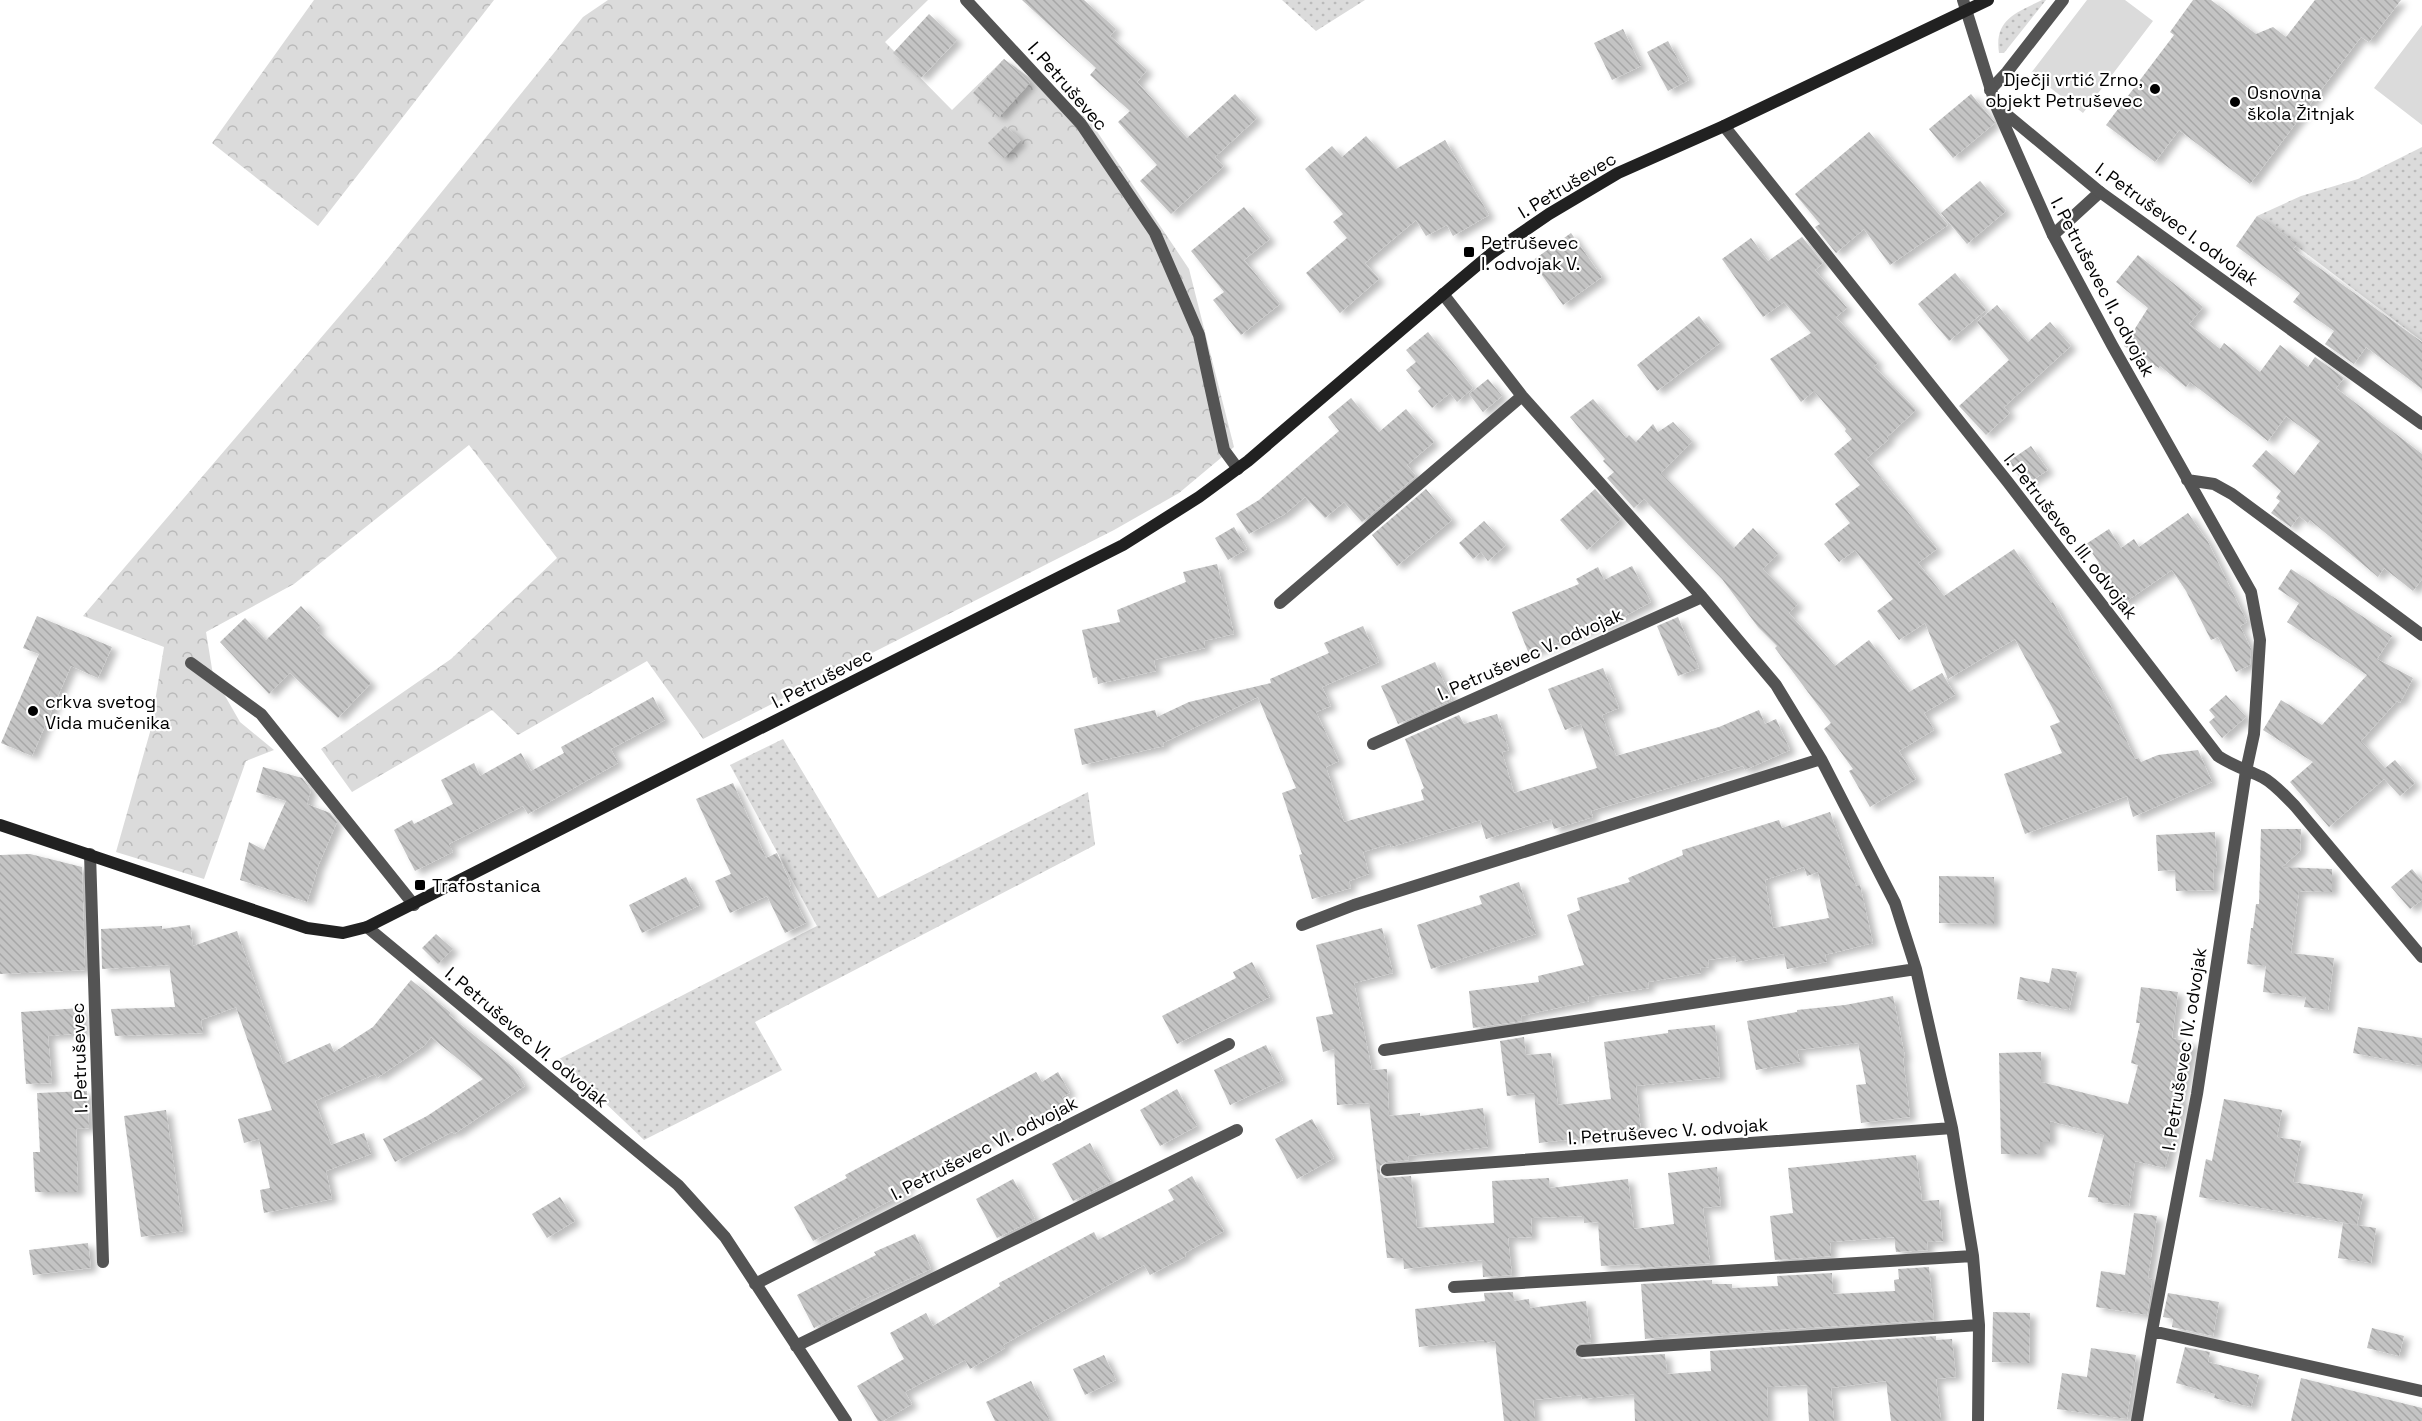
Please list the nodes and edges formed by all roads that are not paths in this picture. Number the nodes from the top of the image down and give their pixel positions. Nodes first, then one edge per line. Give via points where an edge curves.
1 (966, 0) edge
2 (1988, 0) edge
3 (2063, 0) edge
4 (1964, 5) edge
5 (1990, 90) junction
6 (1996, 106) junction
7 (1724, 126) junction
8 (2100, 192) junction
9 (2053, 236) junction
10 (1443, 294) junction
11 (1522, 396) junction
12 (2422, 424) edge
13 (1238, 469) junction
14 (2187, 480) junction
15 (1702, 597) junction
16 (1280, 603) dead end
17 (2422, 635) edge
18 (190, 663) dead end
19 (1373, 744) dead end
20 (1821, 759) junction
21 (2246, 771) junction
22 (0, 825) edge
23 (90, 854) junction
24 (414, 905) junction
25 (1302, 925) dead end
26 (367, 927) junction
27 (2417, 944) edge
28 (2422, 957) edge
29 (1916, 969) junction
30 (1229, 1044) dead end
31 (1384, 1050) dead end
32 (1952, 1128) junction
33 (1237, 1130) dead end
34 (1387, 1170) dead end
35 (1973, 1256) junction
36 (103, 1262) dead end
37 (755, 1284) junction
38 (1455, 1287) dead end
39 (1979, 1325) junction
40 (2152, 1331) junction
41 (796, 1346) junction
42 (1582, 1351) dead end
43 (2421, 1391) edge
44 (846, 1421) edge
45 (1978, 1421) edge
46 (2137, 1421) edge

1 - 13 street, I. Petruševec via 1081,124 1155,233 1199,335 1224,450
2 - 4 street, I. Petruševec
3 - 5 street
4 - 5 street, I. Petruševec I. odvojak
4 - 7 street, I. Petruševec
5 - 6 street, I. Petruševec I. odvojak
6 - 8 street, I. Petruševec I. odvojak
6 - 9 street, I. Petruševec II. odvojak
7 - 10 street, I. Petruševec via 1618,173 1549,214 1492,253
7 - 21 street, I. Petruševec III. odvojak via 2007,481 2218,756
8 - 9 street
8 - 12 street, I. Petruševec I. odvojak
9 - 14 street, I. Petruševec II. odvojak
10 - 11 street
10 - 13 street, I. Petruševec
11 - 15 street
11 - 16 street
13 - 24 street, I. Petruševec via 1123,545
14 - 17 street via 2214,484 2232,494
14 - 21 street, I. Petruševec II. odvojak via 2251,592 2260,640 2254,734
15 - 19 street, I. Petruševec V. odvojak
15 - 20 street via 1776,685
18 - 24 street via 261,714
20 - 25 street via 1354,905
20 - 29 street via 1895,903
21 - 27 street, I. Petruševec III. odvojak via 2262,777 2295,806
21 - 40 street, I. Petruševec IV. odvojak via 2197,1094
22 - 23 street, I. Petruševec
23 - 26 street, I. Petruševec via 307,928 343,933
23 - 36 street, I. Petruševec
24 - 26 street, I. Petruševec
26 - 37 street, I. Petruševec VI. odvojak via 678,1185 725,1237
27 - 28 street, I. Petruševec III. odvojak
29 - 31 street
29 - 32 street
30 - 37 street, I. Petruševec VI. odvojak
32 - 34 street, I. Petruševec V. odvojak
32 - 35 street
33 - 41 street
35 - 38 street
35 - 39 street
37 - 41 street, I. Petruševec VI. odvojak
39 - 42 street
39 - 45 street
40 - 43 street
40 - 46 street, I. Petruševec IV. odvojak
41 - 44 street, I. Petruševec VI. odvojak

